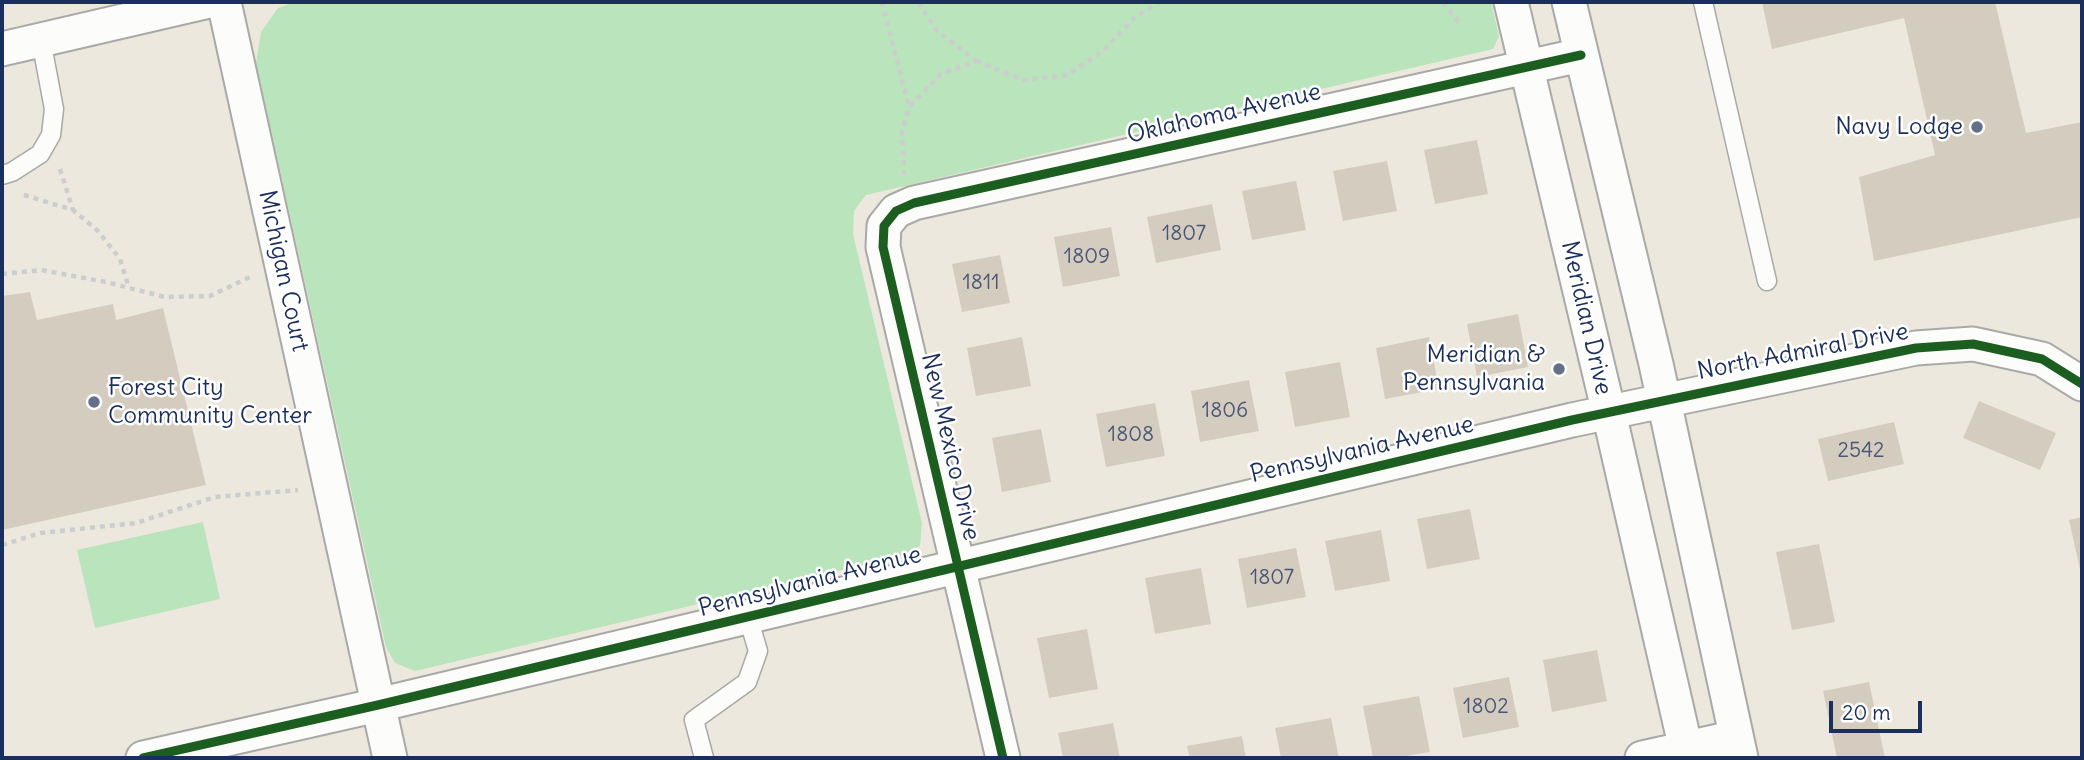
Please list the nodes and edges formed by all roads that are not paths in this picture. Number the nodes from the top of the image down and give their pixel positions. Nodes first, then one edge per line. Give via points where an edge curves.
1 (205, 2) edge
2 (224, 2) edge
3 (1511, 2) edge
4 (1569, 2) edge
5 (1703, 2) edge
6 (41, 40) junction
7 (2, 49) edge
8 (1581, 55) junction
9 (1526, 67) junction
10 (2, 174) edge
11 (884, 226) joint
12 (1768, 281) dead end
13 (2082, 384) edge
14 (1663, 401) junction
15 (1609, 413) junction
16 (959, 566) junction
17 (748, 617) junction
18 (378, 705) junction
19 (1739, 748) edge
20 (1686, 753) edge
21 (143, 758) edge
22 (390, 758) edge
23 (704, 758) edge
24 (1003, 758) edge
25 (1642, 758) edge

1 - 6 street
2 - 18 street, Michigan Court
3 - 9 street, Meridian Drive
4 - 8 street
5 - 12 lane
6 - 7 street
6 - 10 lane via 54,109 51,135 40,154
8 - 9 street, Oklahoma Avenue
8 - 14 street
9 - 11 street, Oklahoma Avenue via 914,203 896,211
9 - 15 street, Meridian Drive
11 - 16 street, New Mexico Drive via 883,247
13 - 14 street, North Admiral Drive via 2042,359 1973,344 1916,348
14 - 15 street, North Admiral Drive
14 - 19 street
15 - 16 street, Pennsylvania Avenue
15 - 20 street, Meridian Drive
16 - 17 street, Pennsylvania Avenue
16 - 24 street, New Mexico Drive
17 - 18 street, Pennsylvania Avenue
17 - 23 lane via 758,651 747,682 694,720
18 - 21 street, Pennsylvania Avenue
18 - 22 street, Michigan Court
19 - 20 street
20 - 25 street

